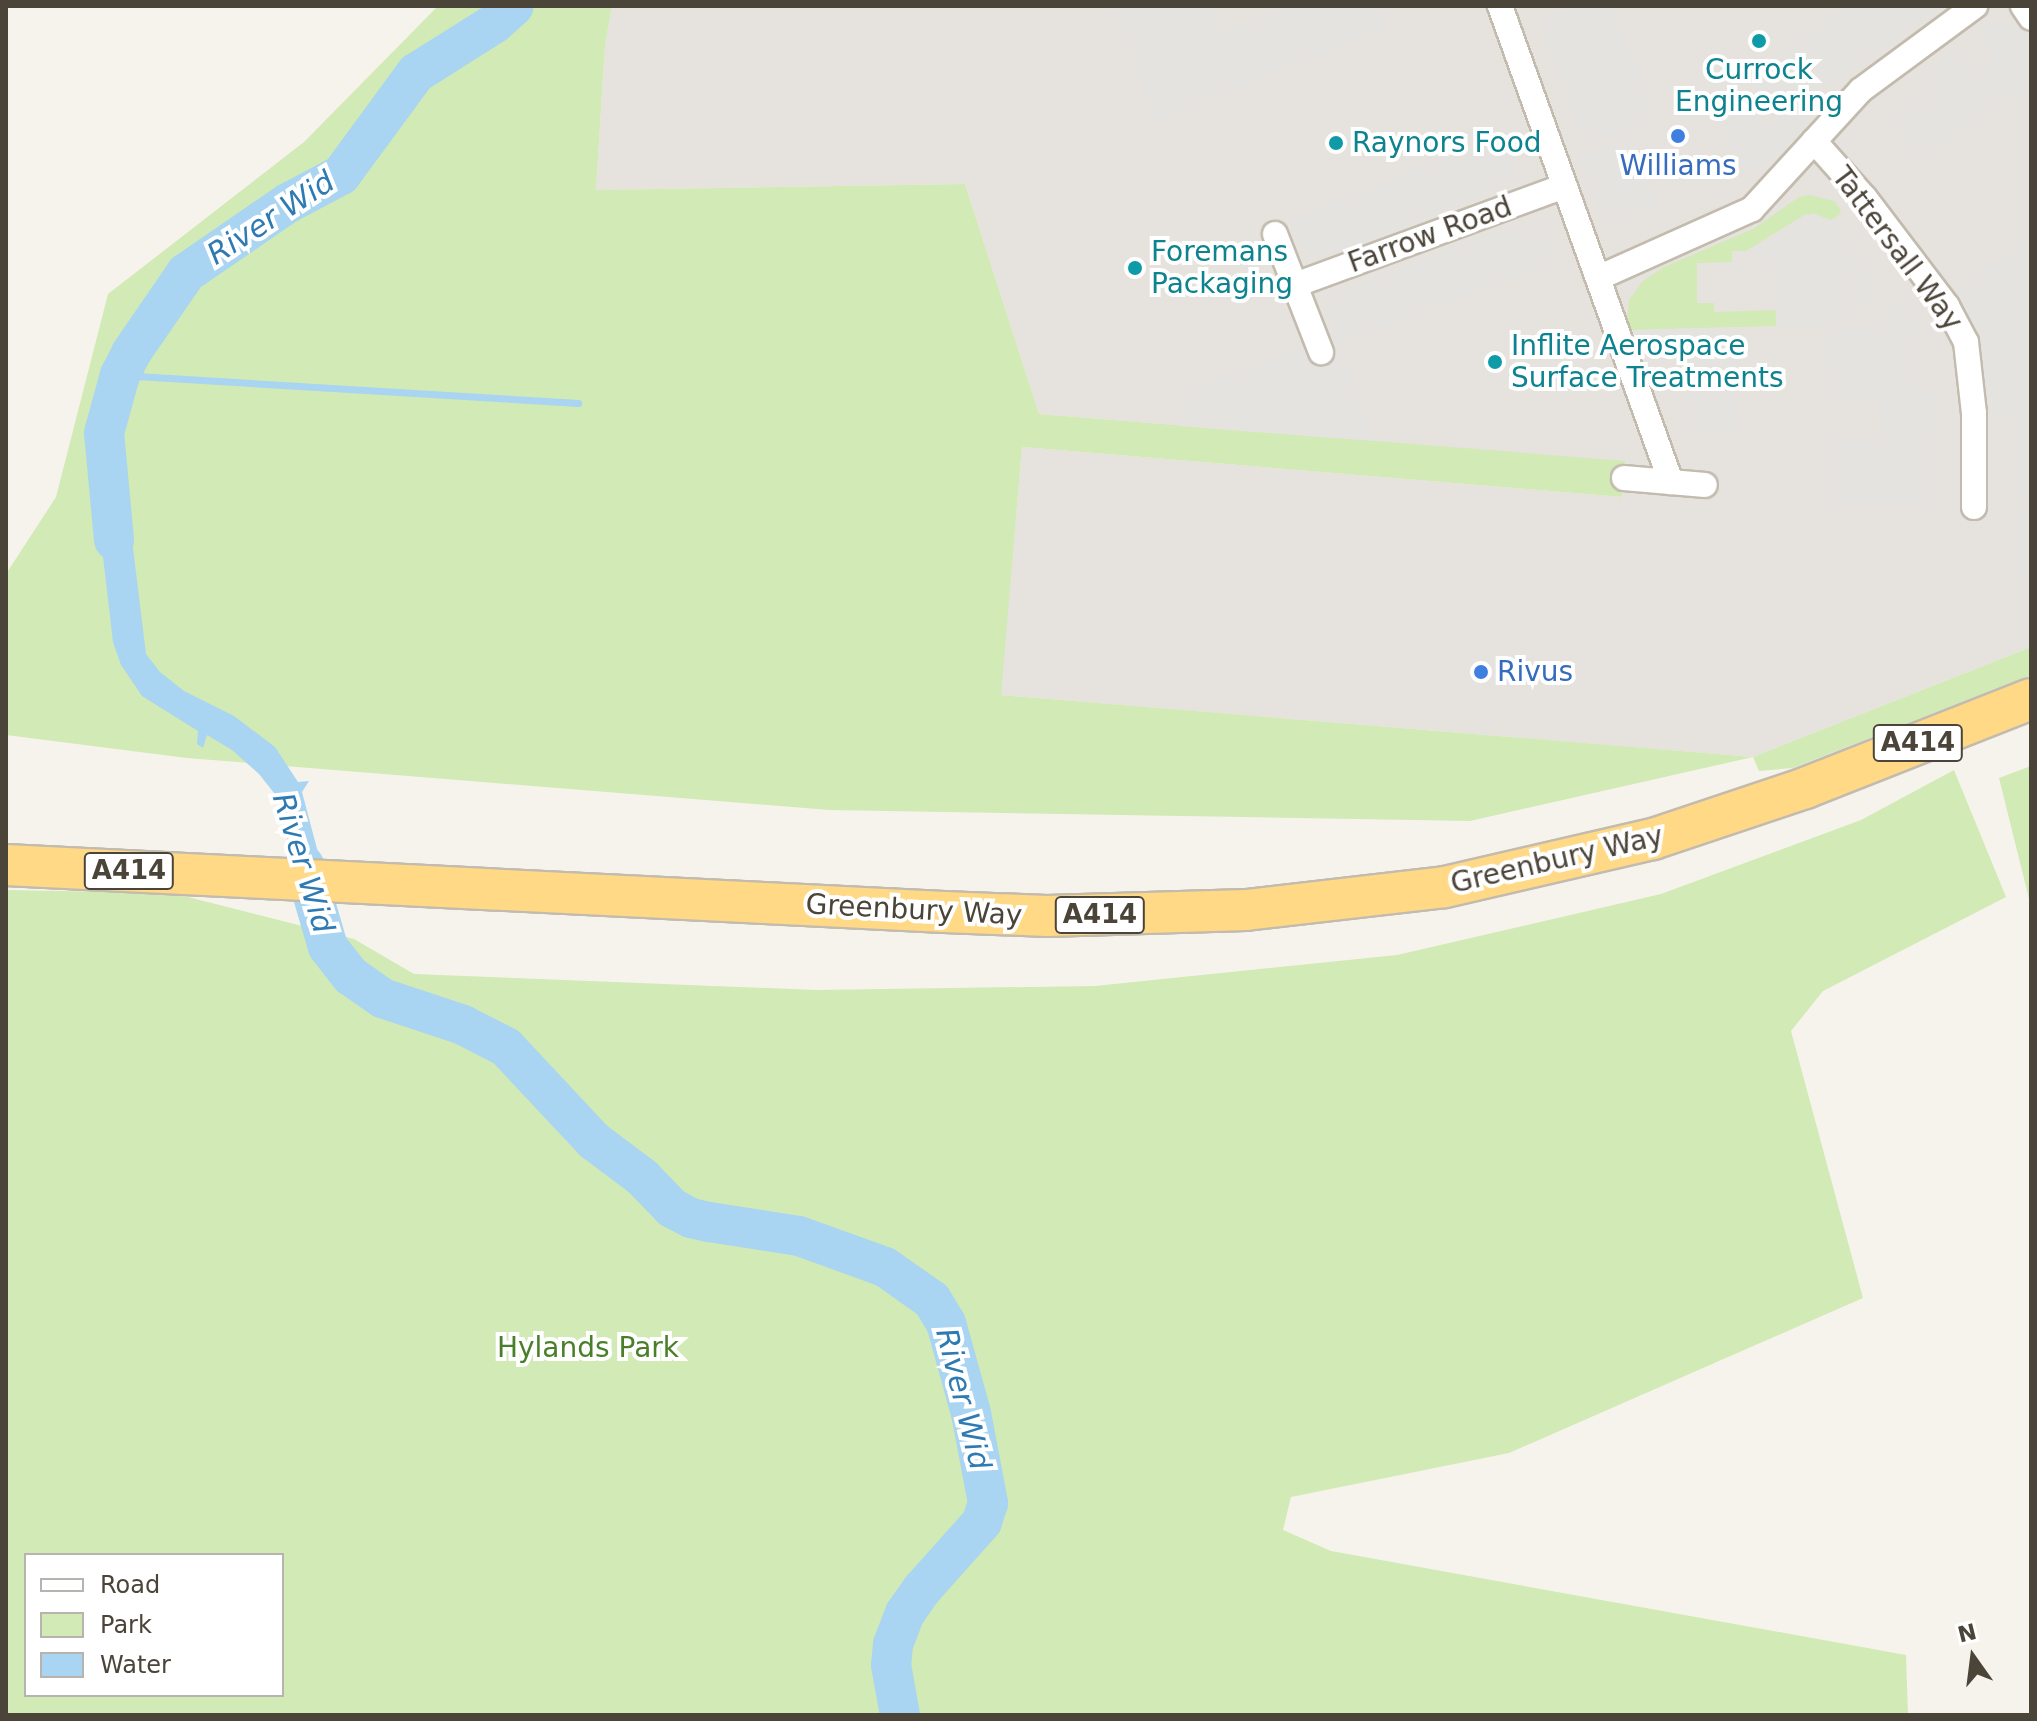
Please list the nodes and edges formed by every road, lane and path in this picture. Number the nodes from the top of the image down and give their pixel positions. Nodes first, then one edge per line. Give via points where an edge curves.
1 (1500, 6) edge
2 (1975, 6) edge
3 (2023, 6) edge
4 (2031, 18) edge
5 (1814, 141) junction
6 (1564, 186) junction
7 (1275, 234) dead end
8 (1598, 278) junction
9 (1295, 285) junction
10 (1321, 352) dead end
11 (1624, 478) dead end
12 (1671, 482) junction
13 (1705, 485) dead end
14 (1974, 507) dead end
15 (2031, 699) edge
16 (6, 865) edge

1 - 6 street
2 - 5 street, Tattersall Way via 1861,90
3 - 4 street
5 - 8 street, Tattersall Way via 1752,209
5 - 14 street, Tattersall Way via 1938,294 1966,342 1974,413
6 - 8 street
6 - 9 street, Farrow Road
7 - 9 street
8 - 12 street
9 - 10 street
11 - 12 street
12 - 13 street
15 - 16 highway, Greenbury Way / A414 via 1805,788 1653,839 1513,874 1346,901 1178,914 1047,916

